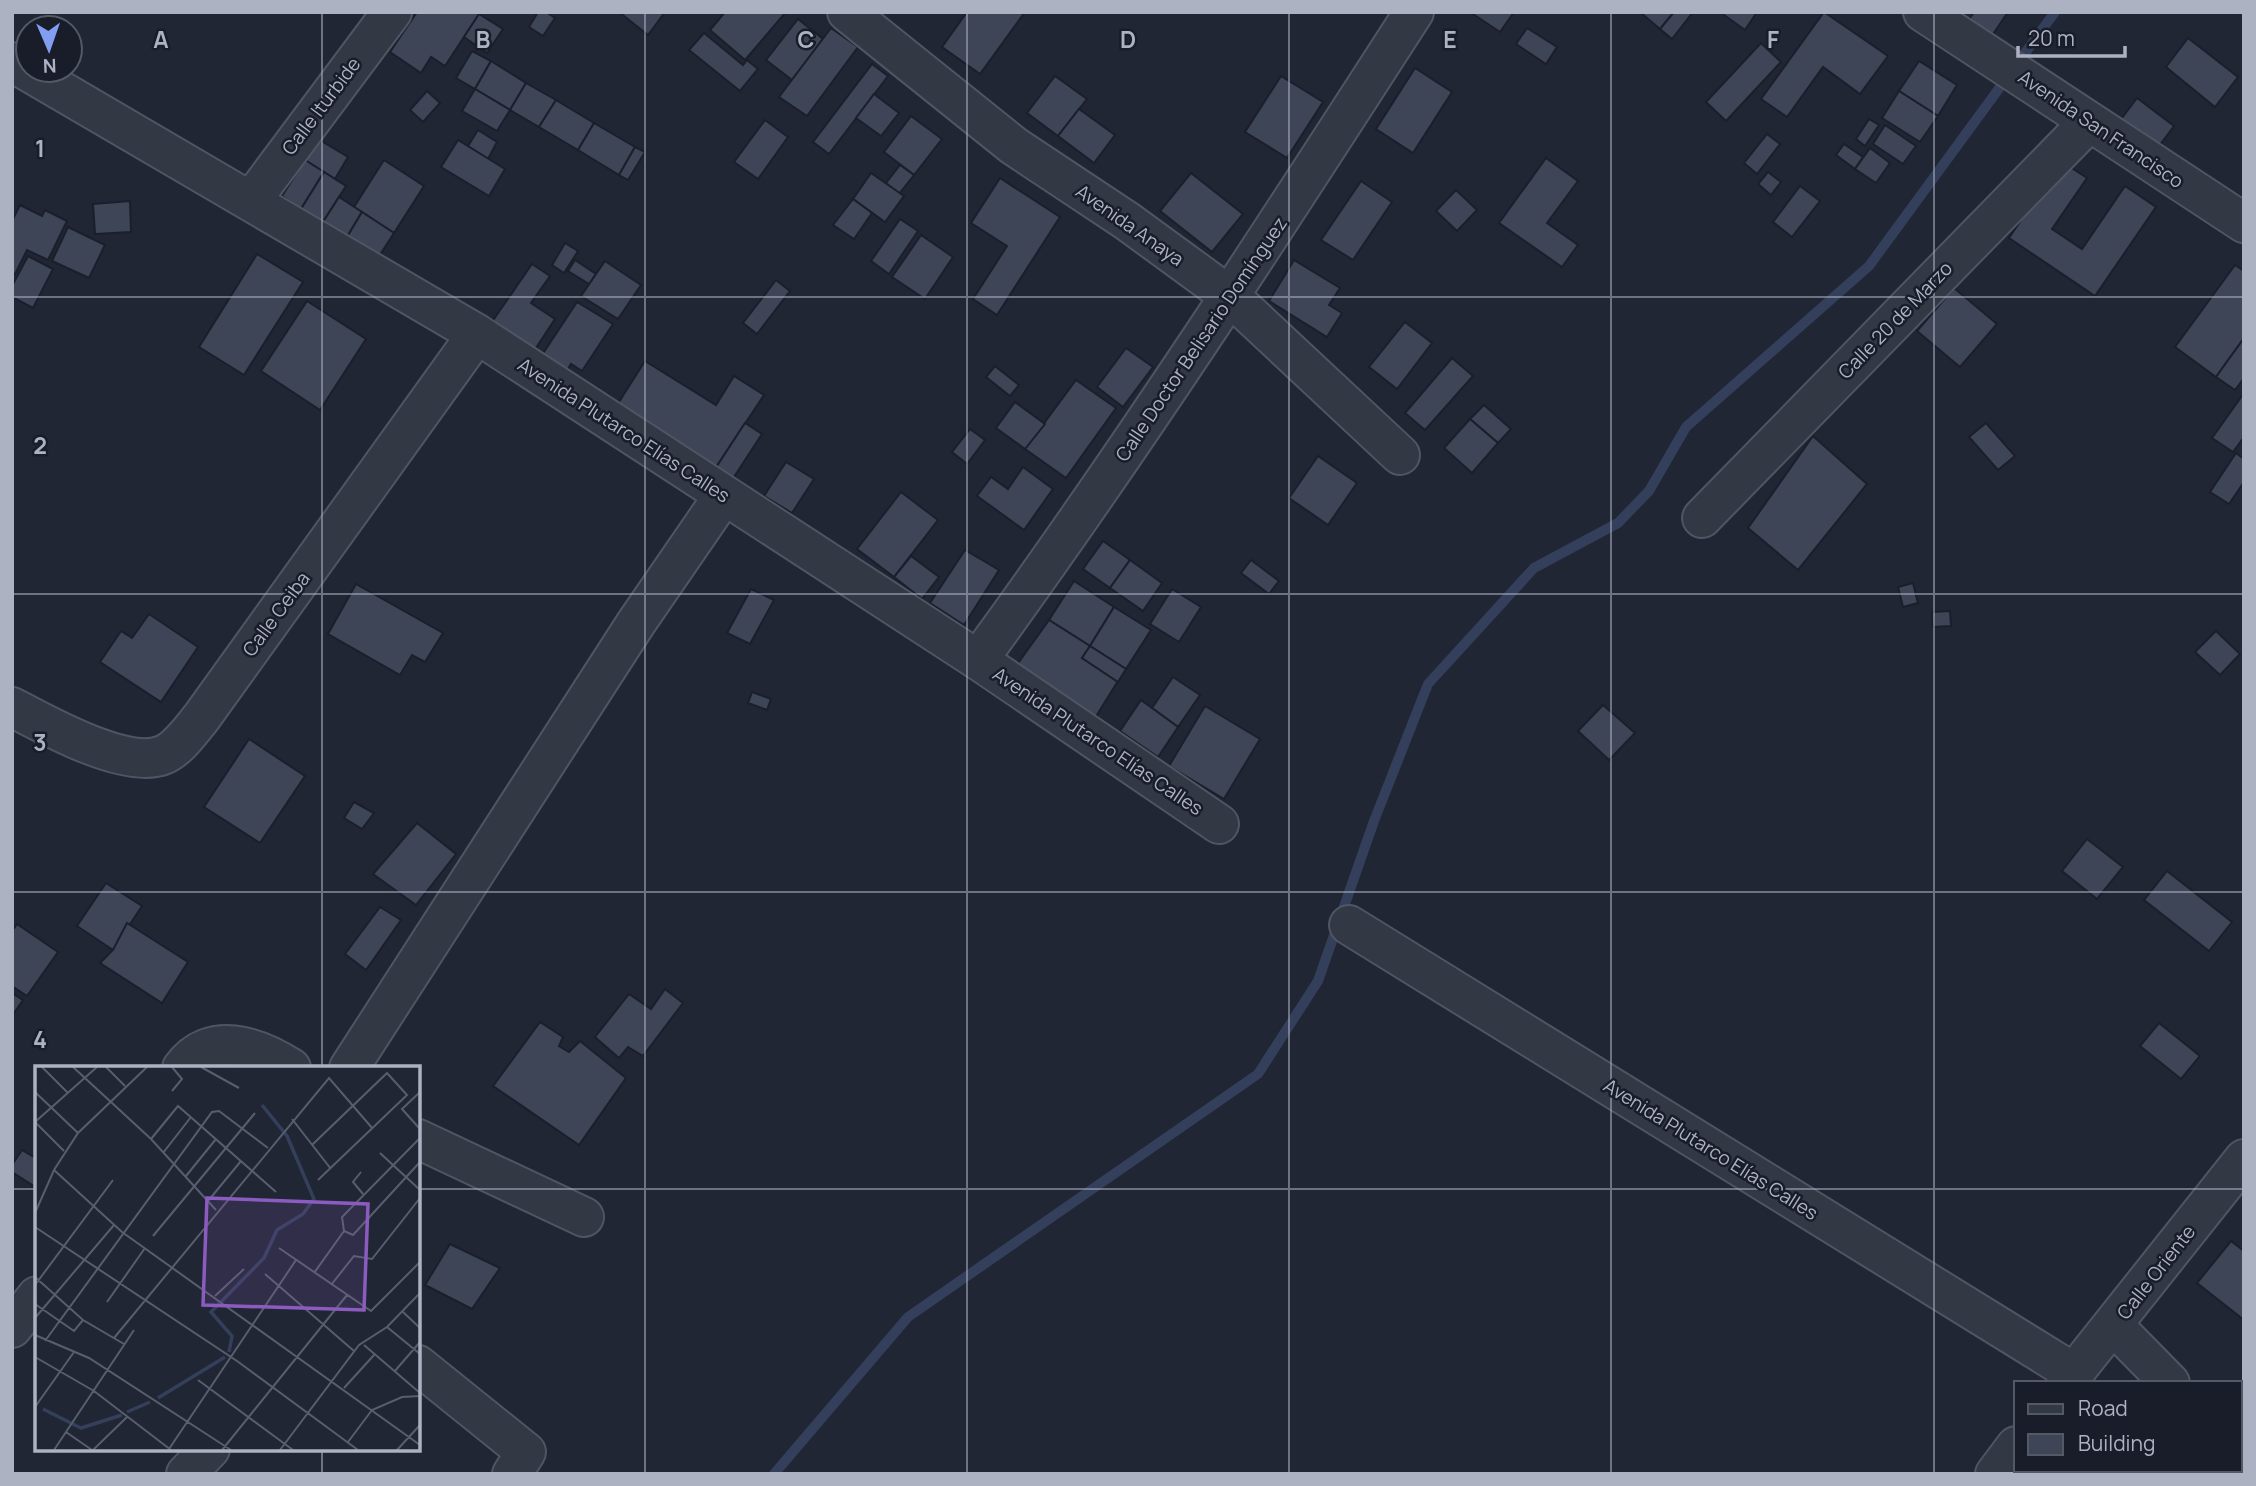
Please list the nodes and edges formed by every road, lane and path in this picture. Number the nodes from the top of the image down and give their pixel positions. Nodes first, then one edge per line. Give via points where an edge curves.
1 (392, 12) edge
2 (847, 12) edge
3 (1414, 12) edge
4 (1923, 12) edge
5 (12, 62) edge
6 (2089, 122) junction
7 (251, 201) junction
8 (2244, 223) edge
9 (1231, 298) junction
10 (477, 334) junction
11 (1400, 455) dead end
12 (724, 495) junction
13 (1702, 518) dead end
14 (978, 660) junction
15 (12, 707) edge
16 (1219, 824) dead end
17 (1349, 925) dead end
18 (184, 1066) edge
19 (288, 1066) edge
20 (350, 1066) edge
21 (420, 1140) edge
22 (2244, 1159) edge
23 (584, 1217) dead end
24 (35, 1299) edge
25 (2114, 1326) junction
26 (12, 1328) edge
27 (420, 1367) edge
28 (2070, 1378) edge
29 (2168, 1381) edge
30 (2014, 1449) edge
31 (208, 1451) edge
32 (519, 1463) edge
33 (186, 1474) edge
34 (1994, 1474) edge

1 - 7 street, Calle Iturbide
2 - 9 street, Avenida Anaya via 1014,146
3 - 9 street, Calle Doctor Belisario Domínguez
4 - 6 street, Avenida San Francisco
5 - 7 street, Avenida Plutarco Elías Calles
6 - 8 street, Avenida San Francisco
6 - 13 street, Calle 20 de Marzo
7 - 10 street, Avenida Plutarco Elías Calles
9 - 11 street, Avenida Anaya
9 - 14 street, Calle Doctor Belisario Domínguez via 1095,499
10 - 12 street, Avenida Plutarco Elías Calles
10 - 15 street, Calle Ceiba via 201,718 165,755 146,760 127,756 80,740
12 - 14 street, Avenida Plutarco Elías Calles
12 - 20 street via 628,635
14 - 16 street, Avenida Plutarco Elías Calles
17 - 28 street, Avenida Plutarco Elías Calles
18 - 19 street via 201,1049 235,1043
21 - 23 street
22 - 25 street, Calle Oriente
24 - 26 street
25 - 28 street, Calle Oriente
25 - 29 street
27 - 32 street
30 - 34 street
31 - 33 street

